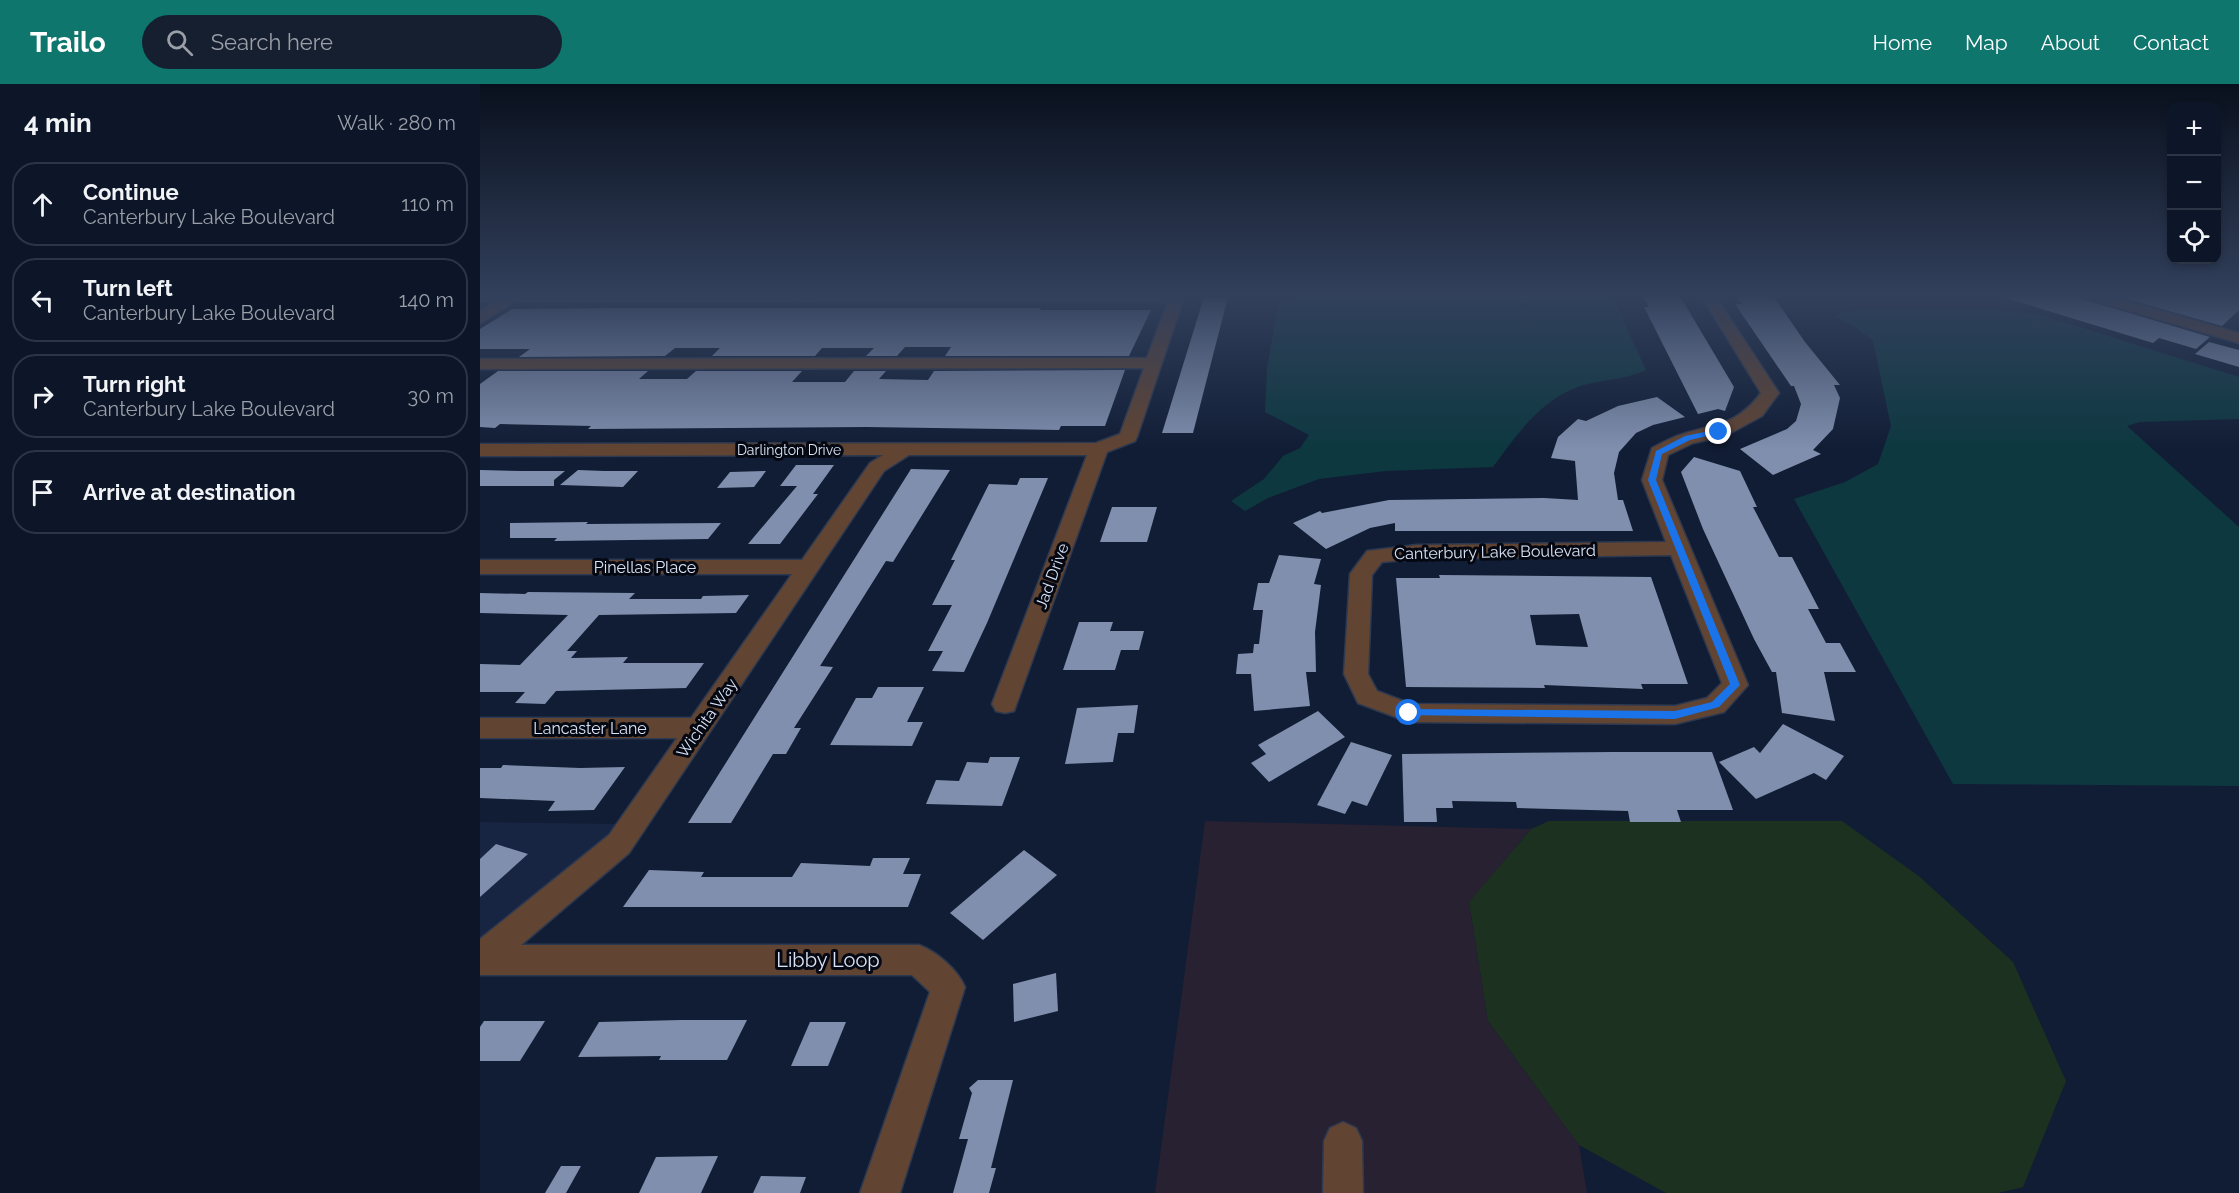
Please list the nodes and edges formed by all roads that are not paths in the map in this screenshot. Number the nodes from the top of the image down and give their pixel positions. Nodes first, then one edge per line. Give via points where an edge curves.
1 (1159, 346) edge
2 (1740, 346) edge
3 (1153, 363) junction
4 (480, 364) edge
5 (1099, 449) junction
6 (480, 450) edge
7 (902, 451) junction
8 (1679, 548) junction
9 (480, 567) edge
10 (810, 567) junction
11 (1005, 704) dead end
12 (480, 728) edge
13 (700, 728) junction
14 (480, 960) edge
15 (1343, 1141) dead end
16 (880, 1193) edge
17 (1343, 1193) edge

1 - 3 street
2 - 8 street, Canterbury Lake Boulevard via 1770,393 1756,412 1719,432 1688,438 1659,452 1652,480
3 - 4 street
3 - 5 street via 1128,437
5 - 7 street, Darlington Drive
5 - 11 street, Jad Drive
6 - 7 street, Darlington Drive
7 - 10 street, Wichita Way via 878,467
8 - 8 street, Canterbury Lake Boulevard via 1735,685 1715,705 1675,715 1409,713 1367,697 1356,674 1361,574 1375,556
9 - 10 street, Pinellas Place
10 - 13 street, Wichita Way
12 - 13 street, Lancaster Lane
13 - 14 street, Wichita Way via 619,843
14 - 16 street, Libby Loop via 920,960 948,987
15 - 17 street

